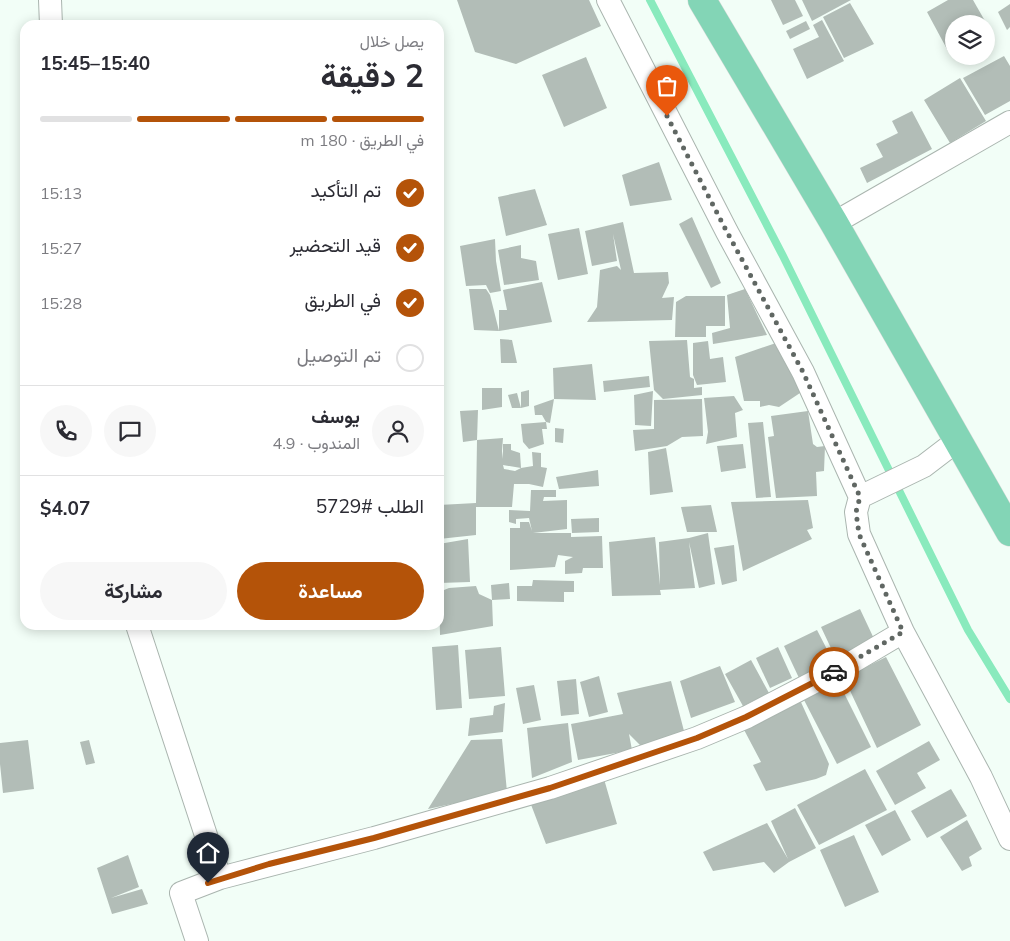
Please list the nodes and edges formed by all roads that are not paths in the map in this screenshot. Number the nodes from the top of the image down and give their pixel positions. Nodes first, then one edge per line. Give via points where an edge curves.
1 (50, 0) edge
2 (608, 0) edge
3 (702, 0) edge
4 (51, 20) edge
5 (1010, 122) edge
6 (834, 223) junction
7 (958, 440) junction
8 (869, 492) junction
9 (1010, 532) edge
10 (139, 630) edge
11 (903, 632) junction
12 (1010, 839) edge
13 (220, 878) junction
14 (197, 941) edge

1 - 4 street
2 - 8 street via 727,232
3 - 6 main road
5 - 6 street
6 - 7 main road
7 - 8 street via 924,466
7 - 9 main road
8 - 11 street via 856,512 859,534
10 - 13 street
11 - 12 street via 981,777
11 - 13 street via 832,673 697,738 550,788
13 - 14 street via 181,894

